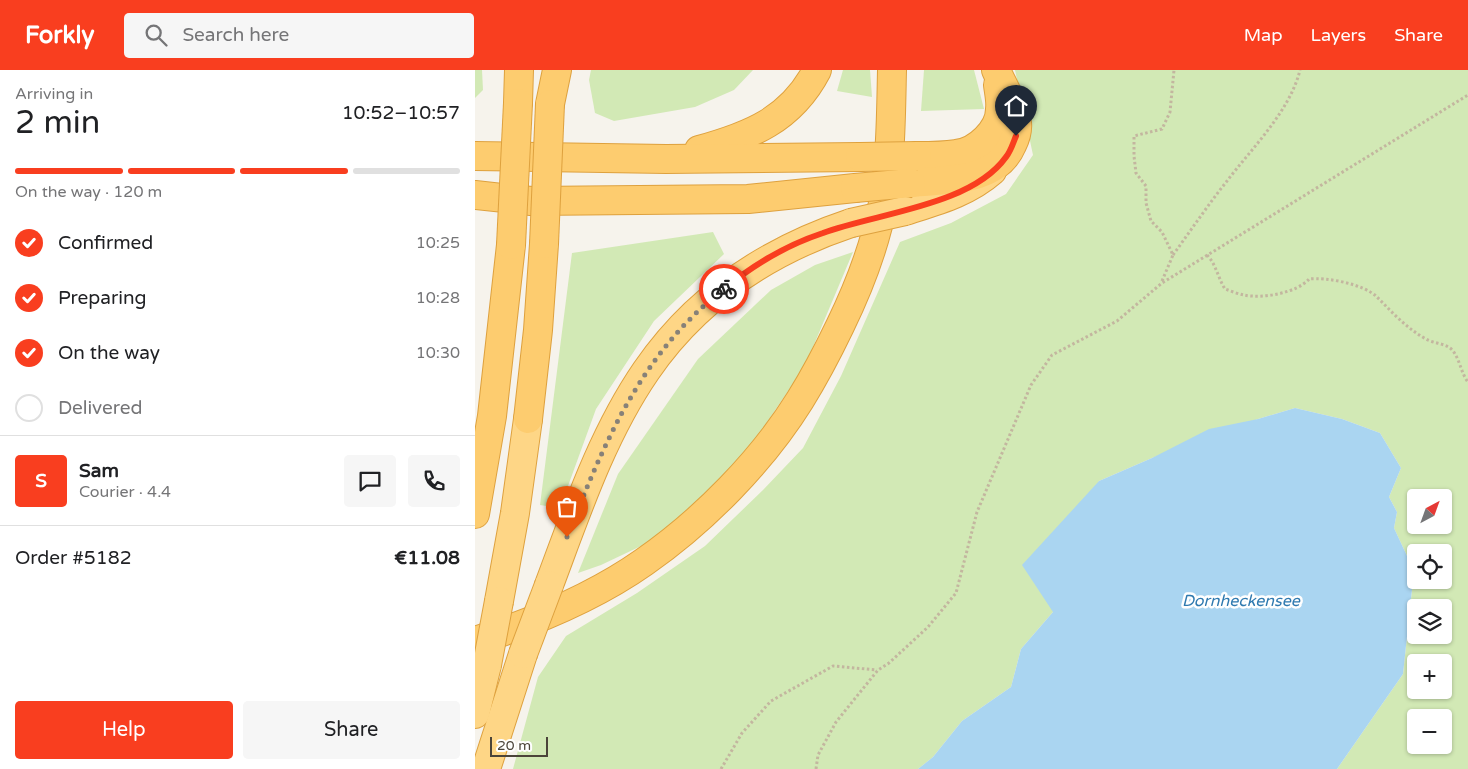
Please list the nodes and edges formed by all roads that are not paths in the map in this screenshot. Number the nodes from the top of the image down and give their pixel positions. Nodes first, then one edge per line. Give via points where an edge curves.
1 (519, 70) edge
2 (550, 70) edge
3 (557, 70) edge
4 (817, 70) edge
5 (892, 70) edge
6 (550, 104) junction
7 (475, 156) edge
8 (666, 159) junction
9 (999, 165) junction
10 (475, 195) edge
11 (531, 201) junction
12 (475, 210) edge
13 (492, 416) junction
14 (475, 445) edge
15 (475, 514) edge
16 (475, 641) edge
17 (475, 714) edge
18 (486, 769) edge

1 - 13 highway, bridge via 511,245
2 - 6 highway
3 - 6 highway
4 - 8 highway via 794,103 764,127 717,145
5 - 16 highway via 889,165 876,234 846,314 800,401 727,492 688,529 644,562 561,609
6 - 17 highway, bridge via 538,330 528,419 515,513
7 - 8 highway
8 - 9 highway, bridge via 958,154 982,141 997,123 1001,110 996,70 1017,123 1010,152
9 - 11 highway, bridge via 970,177 748,199
9 - 18 highway, bridge via 975,185 954,195 905,211 851,223 791,246 737,278 694,315 666,345 637,385 585,490 523,654
10 - 11 highway
11 - 12 highway
13 - 14 highway
13 - 15 highway

